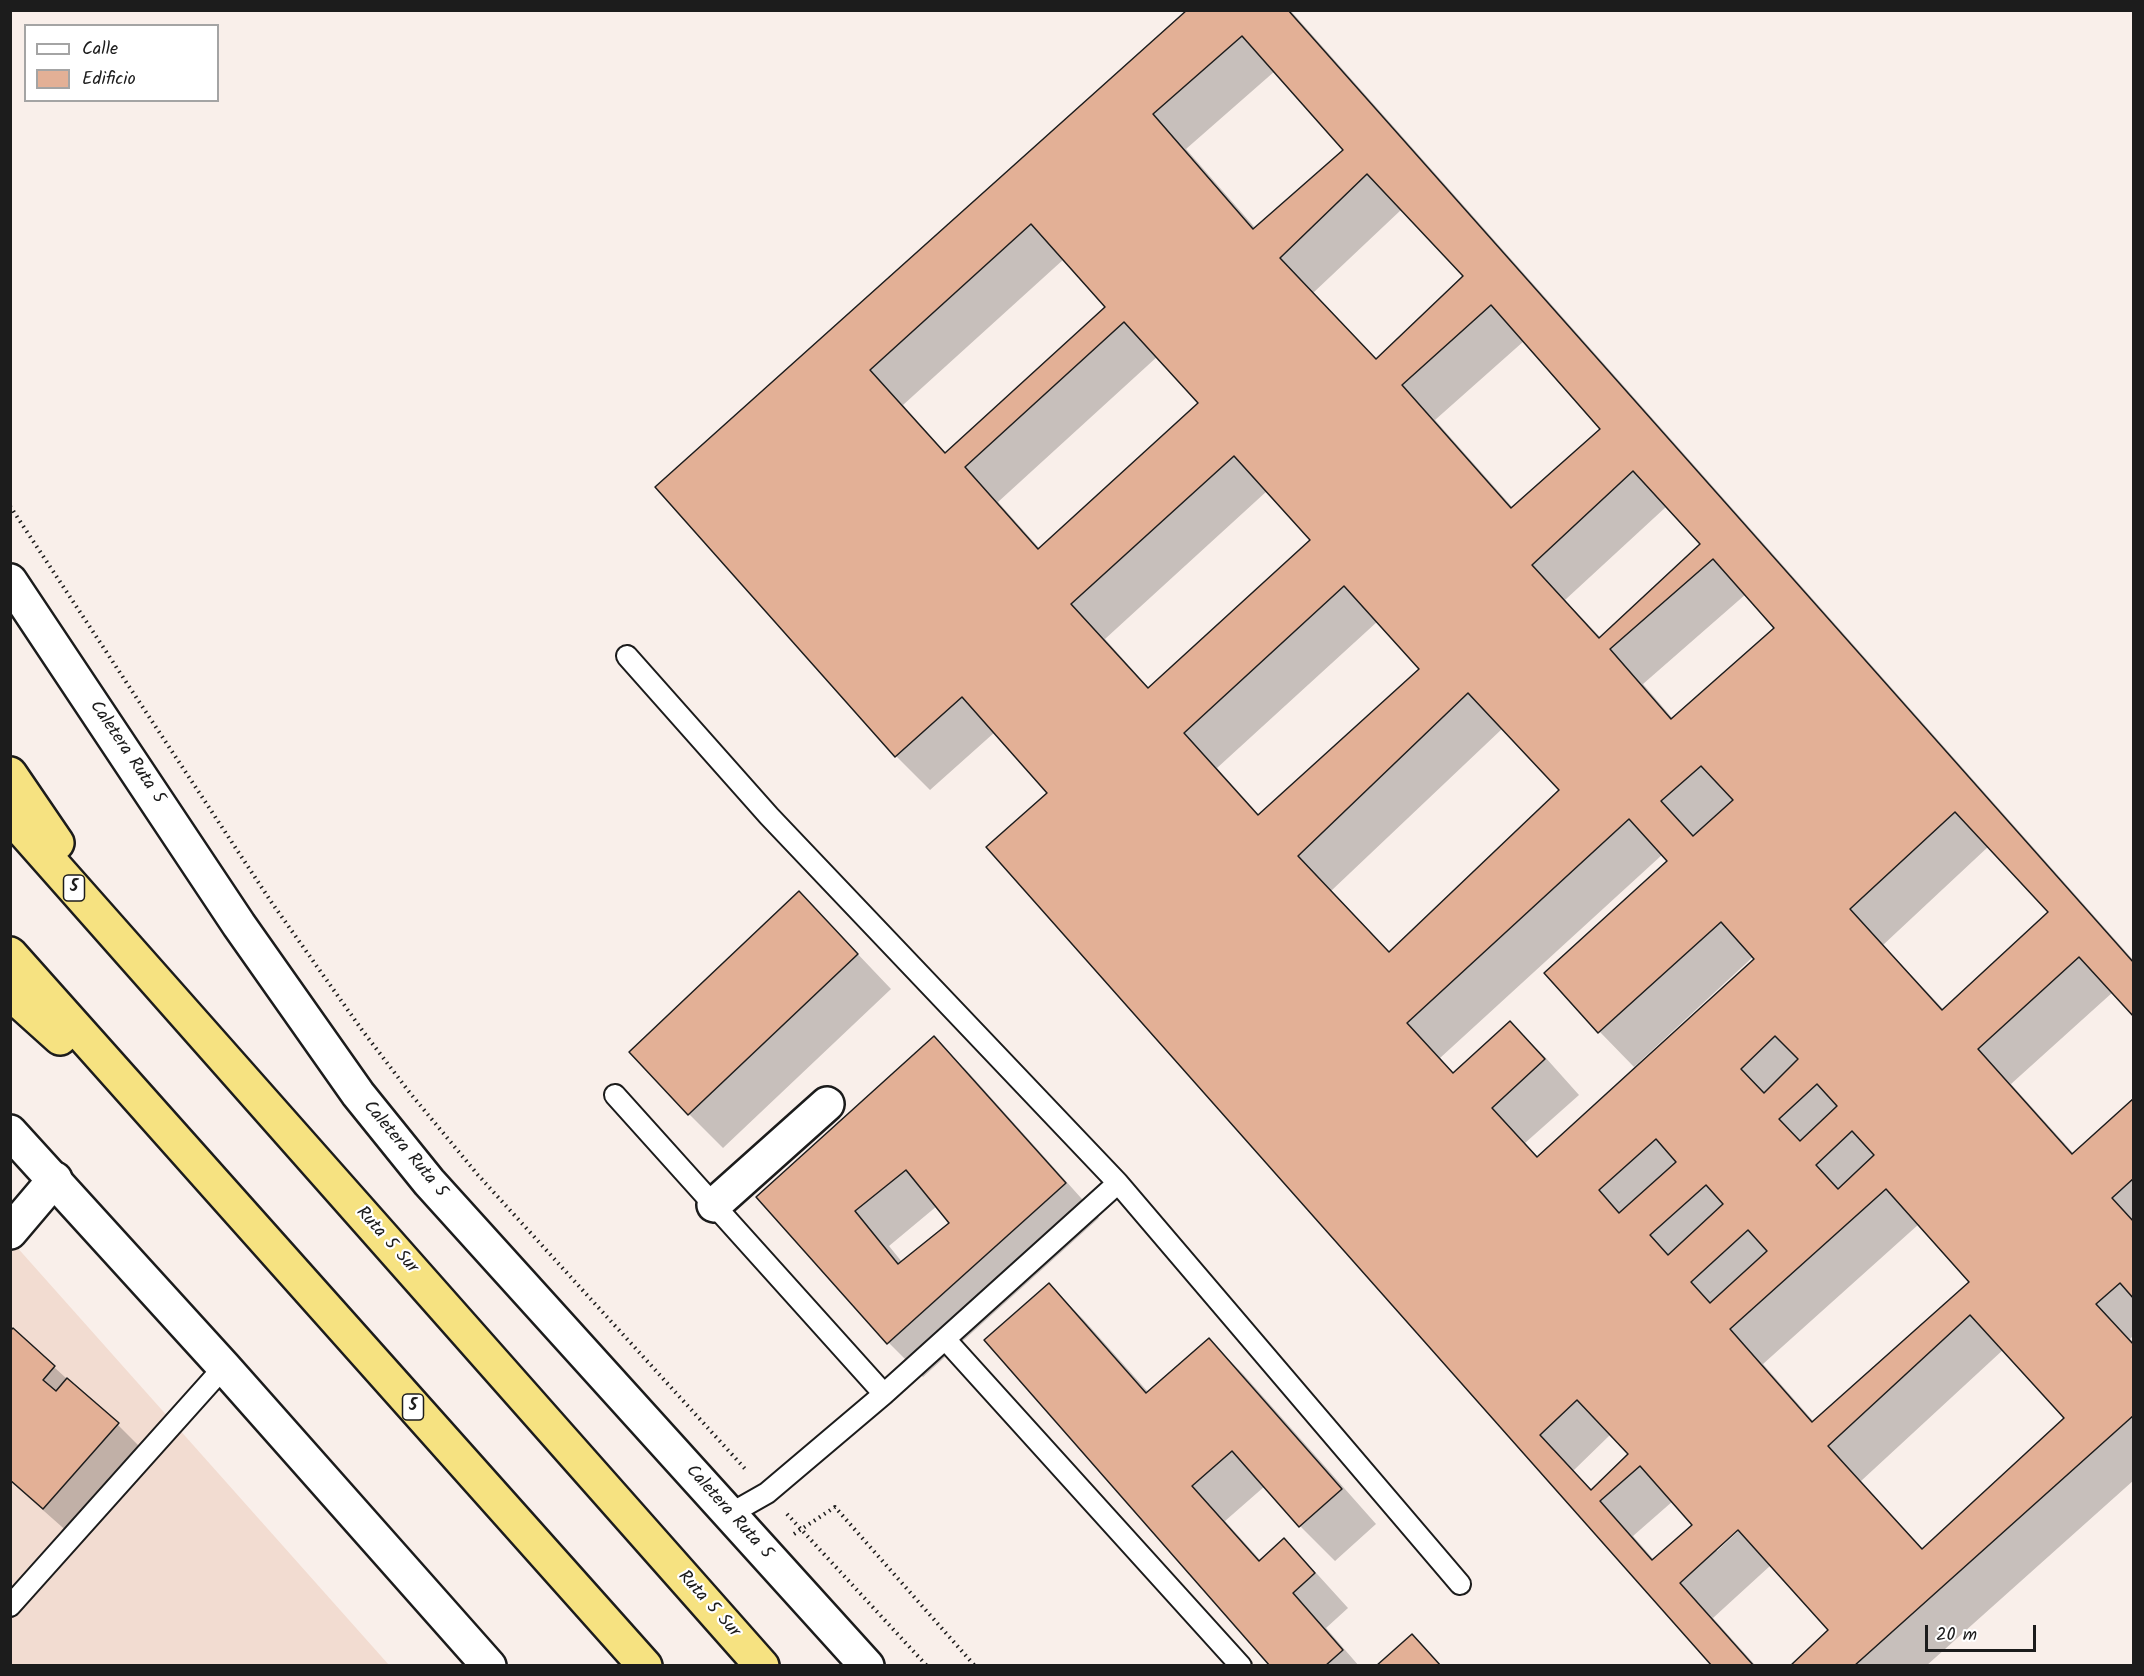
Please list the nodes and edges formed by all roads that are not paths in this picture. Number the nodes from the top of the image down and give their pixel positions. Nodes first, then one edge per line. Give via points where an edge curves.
1 (10, 581) edge
2 (627, 656) dead end
3 (10, 774) edge
4 (10, 816) edge
5 (10, 954) edge
6 (138, 961) junction
7 (10, 993) edge
8 (615, 1095) dead end
9 (827, 1104) dead end
10 (10, 1132) edge
11 (182, 1148) junction
12 (55, 1179) junction
13 (1118, 1183) junction
14 (714, 1205) junction
15 (10, 1232) edge
16 (945, 1340) junction
17 (224, 1367) junction
18 (884, 1394) junction
19 (730, 1514) junction
20 (1460, 1584) dead end
21 (10, 1606) edge
22 (489, 1665) edge
23 (645, 1665) edge
24 (762, 1665) edge
25 (867, 1665) edge
26 (1241, 1665) edge

1 - 19 street, Caletera Ruta 5 via 239,925 358,1094 429,1182
2 - 13 lane via 769,816
3 - 6 highway
4 - 6 highway, Ruta 5 Sur / 5
5 - 11 highway, 5
6 - 24 highway, Ruta 5 Sur / 5
7 - 11 highway
8 - 14 lane
9 - 14 street
10 - 12 street
11 - 23 highway, 5
12 - 15 street
12 - 17 street
13 - 16 lane
13 - 20 lane
14 - 18 lane
16 - 18 lane
16 - 26 lane
17 - 21 lane
17 - 22 street
18 - 19 lane via 767,1493
19 - 25 street, Caletera Ruta 5

